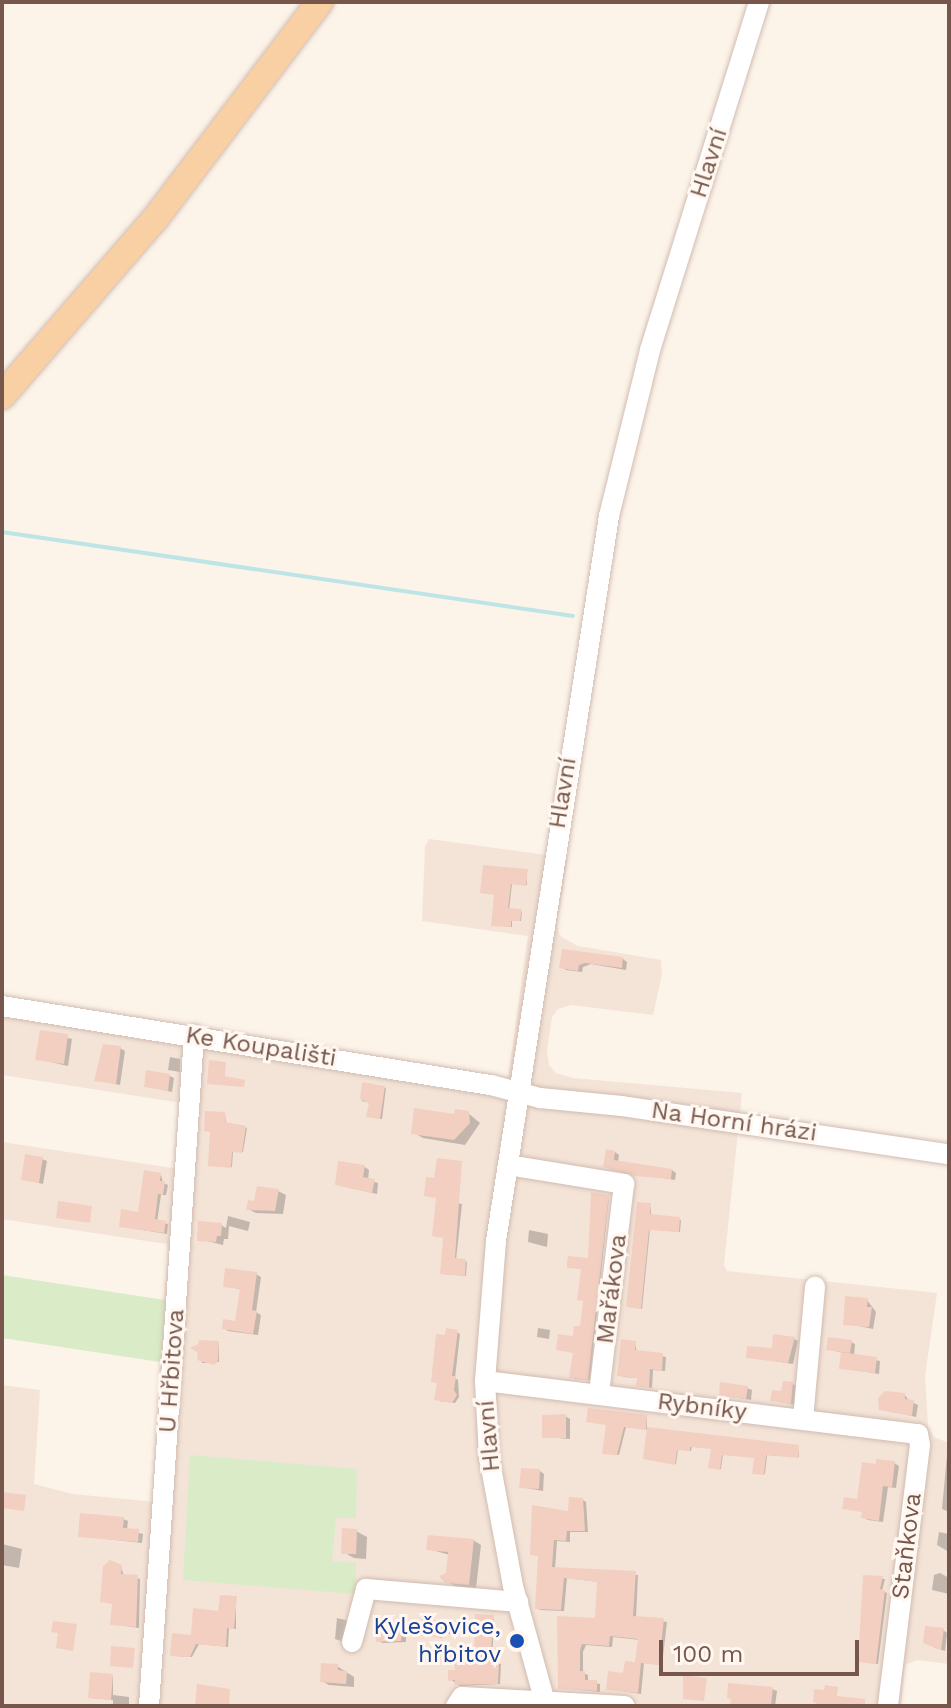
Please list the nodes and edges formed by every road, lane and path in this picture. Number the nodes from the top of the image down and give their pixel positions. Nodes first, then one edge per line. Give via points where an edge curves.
1 (320, 2) edge
2 (759, 2) edge
3 (2, 396) edge
4 (2, 1006) edge
5 (194, 1035) junction
6 (519, 1093) junction
7 (949, 1154) edge
8 (508, 1165) junction
9 (815, 1287) dead end
10 (485, 1381) junction
11 (599, 1395) junction
12 (803, 1419) junction
13 (918, 1434) joint
14 (518, 1602) junction
15 (352, 1642) dead end
16 (545, 1704) edge
17 (149, 1706) edge
18 (456, 1706) edge
19 (625, 1706) edge
20 (888, 1706) edge

1 - 3 main road via 164,208
2 - 6 street, Hlavní via 650,350 609,516
4 - 5 street, Ke Koupališti
5 - 6 street, Ke Koupališti
5 - 17 street, U Hřbitova
6 - 7 street, Na Horní hrázi
6 - 8 street, Hlavní
8 - 10 street, Hlavní via 494,1253
8 - 11 street, Mařákova via 624,1184
9 - 12 street
10 - 11 street, Rybníky
10 - 14 street, Hlavní via 489,1457
11 - 12 street, Rybníky
12 - 13 street, Rybníky
13 - 20 street, Staňkova
14 - 15 street via 366,1589
14 - 16 street, Hlavní
16 - 18 street via 462,1697
16 - 19 street

